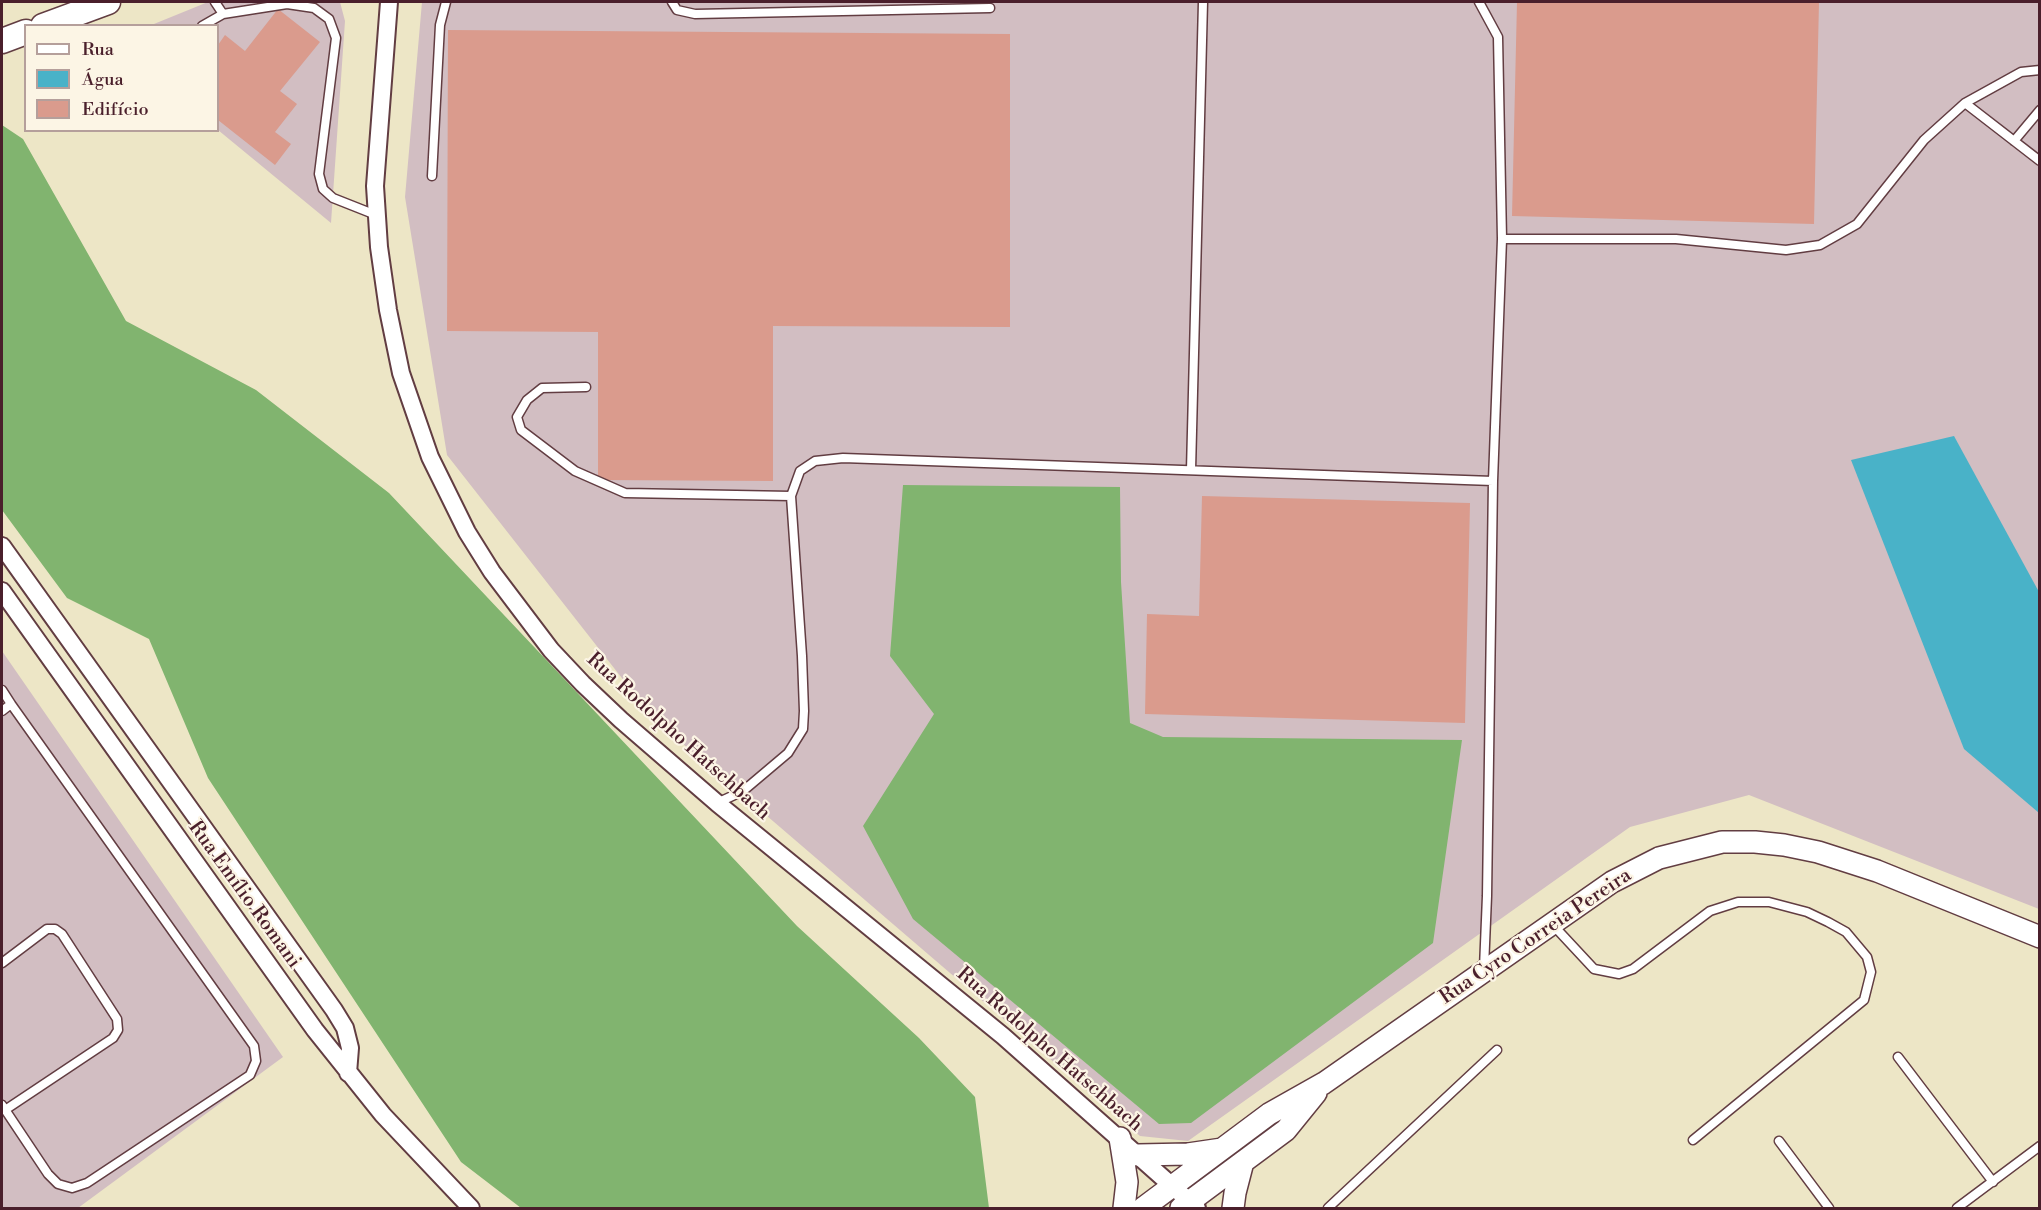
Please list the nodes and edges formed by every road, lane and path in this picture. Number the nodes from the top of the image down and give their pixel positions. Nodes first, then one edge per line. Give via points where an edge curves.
1 (108, 2) edge
2 (215, 2) edge
3 (389, 2) edge
4 (446, 2) edge
5 (672, 2) edge
6 (1203, 2) edge
7 (1479, 2) edge
8 (990, 8) dead end
9 (223, 14) junction
10 (48, 24) edge
11 (206, 24) edge
12 (24, 33) edge
13 (2, 41) edge
14 (2040, 70) edge
15 (1965, 103) junction
16 (2040, 110) edge
17 (2014, 141) junction
18 (2040, 161) edge
19 (432, 176) dead end
20 (376, 215) junction
21 (1502, 239) junction
22 (586, 387) dead end
23 (1191, 470) junction
24 (1493, 481) junction
25 (791, 496) junction
26 (2, 546) edge
27 (2, 591) edge
28 (2, 690) edge
29 (11, 704) junction
30 (2, 711) edge
31 (717, 803) junction
32 (1552, 924) junction
33 (2040, 937) edge
34 (2, 963) edge
35 (1483, 971) junction
36 (1497, 1050) dead end
37 (1898, 1057) dead end
38 (348, 1073) junction
39 (1324, 1083) junction
40 (3, 1108) edge
41 (1120, 1138) junction
42 (1693, 1140) dead end
43 (1779, 1141) dead end
44 (2040, 1146) edge
45 (1222, 1149) junction
46 (1138, 1155) junction
47 (1243, 1162) junction
48 (1993, 1182) junction
49 (1173, 1186) junction
50 (1189, 1206) edge
51 (471, 1209) edge
52 (1124, 1209) edge
53 (1143, 1209) edge
54 (1233, 1209) edge
55 (1329, 1209) edge
56 (1829, 1209) edge
57 (1957, 1209) edge

1 - 10 main road
2 - 9 lane
3 - 20 street, Rua Rodolpho Hatschbach via 376,156
4 - 19 lane via 440,25
5 - 8 lane via 677,10 695,14
6 - 23 lane
7 - 21 lane via 1498,37
9 - 11 lane
9 - 20 lane via 287,4 314,8 329,19 336,39 320,174 323,189 333,198
12 - 13 main road
14 - 15 lane via 2021,72
15 - 17 lane
15 - 21 lane via 1924,140 1857,224 1820,245 1786,250 1676,240
16 - 17 lane
17 - 18 lane
20 - 31 street, Rua Rodolpho Hatschbach via 401,373 430,457 467,532 517,606 559,658 621,720
21 - 24 lane
22 - 25 lane via 543,388 527,400 517,417 522,430 575,471 625,493
23 - 24 lane
23 - 25 lane via 843,458 814,461 800,471
24 - 35 lane
25 - 31 lane via 803,729 788,753 743,791
26 - 38 street via 334,1010 345,1028 350,1048
27 - 38 street, Rua Emílio Romani
28 - 29 lane
29 - 30 lane
29 - 40 lane via 254,1046 256,1061 250,1075 87,1183 72,1188 58,1184 48,1174
31 - 41 street, Rua Rodolpho Hatschbach via 967,1006
32 - 33 street, Rua Cyro Correia Pereira via 1612,882 1659,858 1722,842 1755,842 1818,852 1877,871
32 - 35 street, Rua Cyro Correia Pereira
32 - 42 lane via 1594,969 1619,974 1633,969 1710,911 1738,902 1769,902 1807,912 1846,932 1867,957 1871,972 1864,1000
34 - 40 lane via 47,929 55,929 117,1019 118,1030 113,1038
35 - 39 street, Rua Cyro Correia Pereira
36 - 55 lane
37 - 48 lane
38 - 51 street, Rua Emílio Romani
39 - 45 street, Rua Cyro Correia Pereira via 1269,1114
39 - 47 street, Rua Cyro Correia Pereira via 1286,1130
41 - 46 street, Rua Rodolpho Hatschbach
41 - 52 street via 1126,1182
43 - 56 lane
44 - 48 lane
45 - 46 street
45 - 49 street, Rua Cyro Correia Pereira
46 - 49 street, Rua Rodolpho Hatschbach
47 - 50 street, Rua Cyro Correia Pereira
47 - 54 street
48 - 57 lane
49 - 50 street, Rua Rodolpho Hatschbach
49 - 53 street, Rua Cyro Correia Pereira

